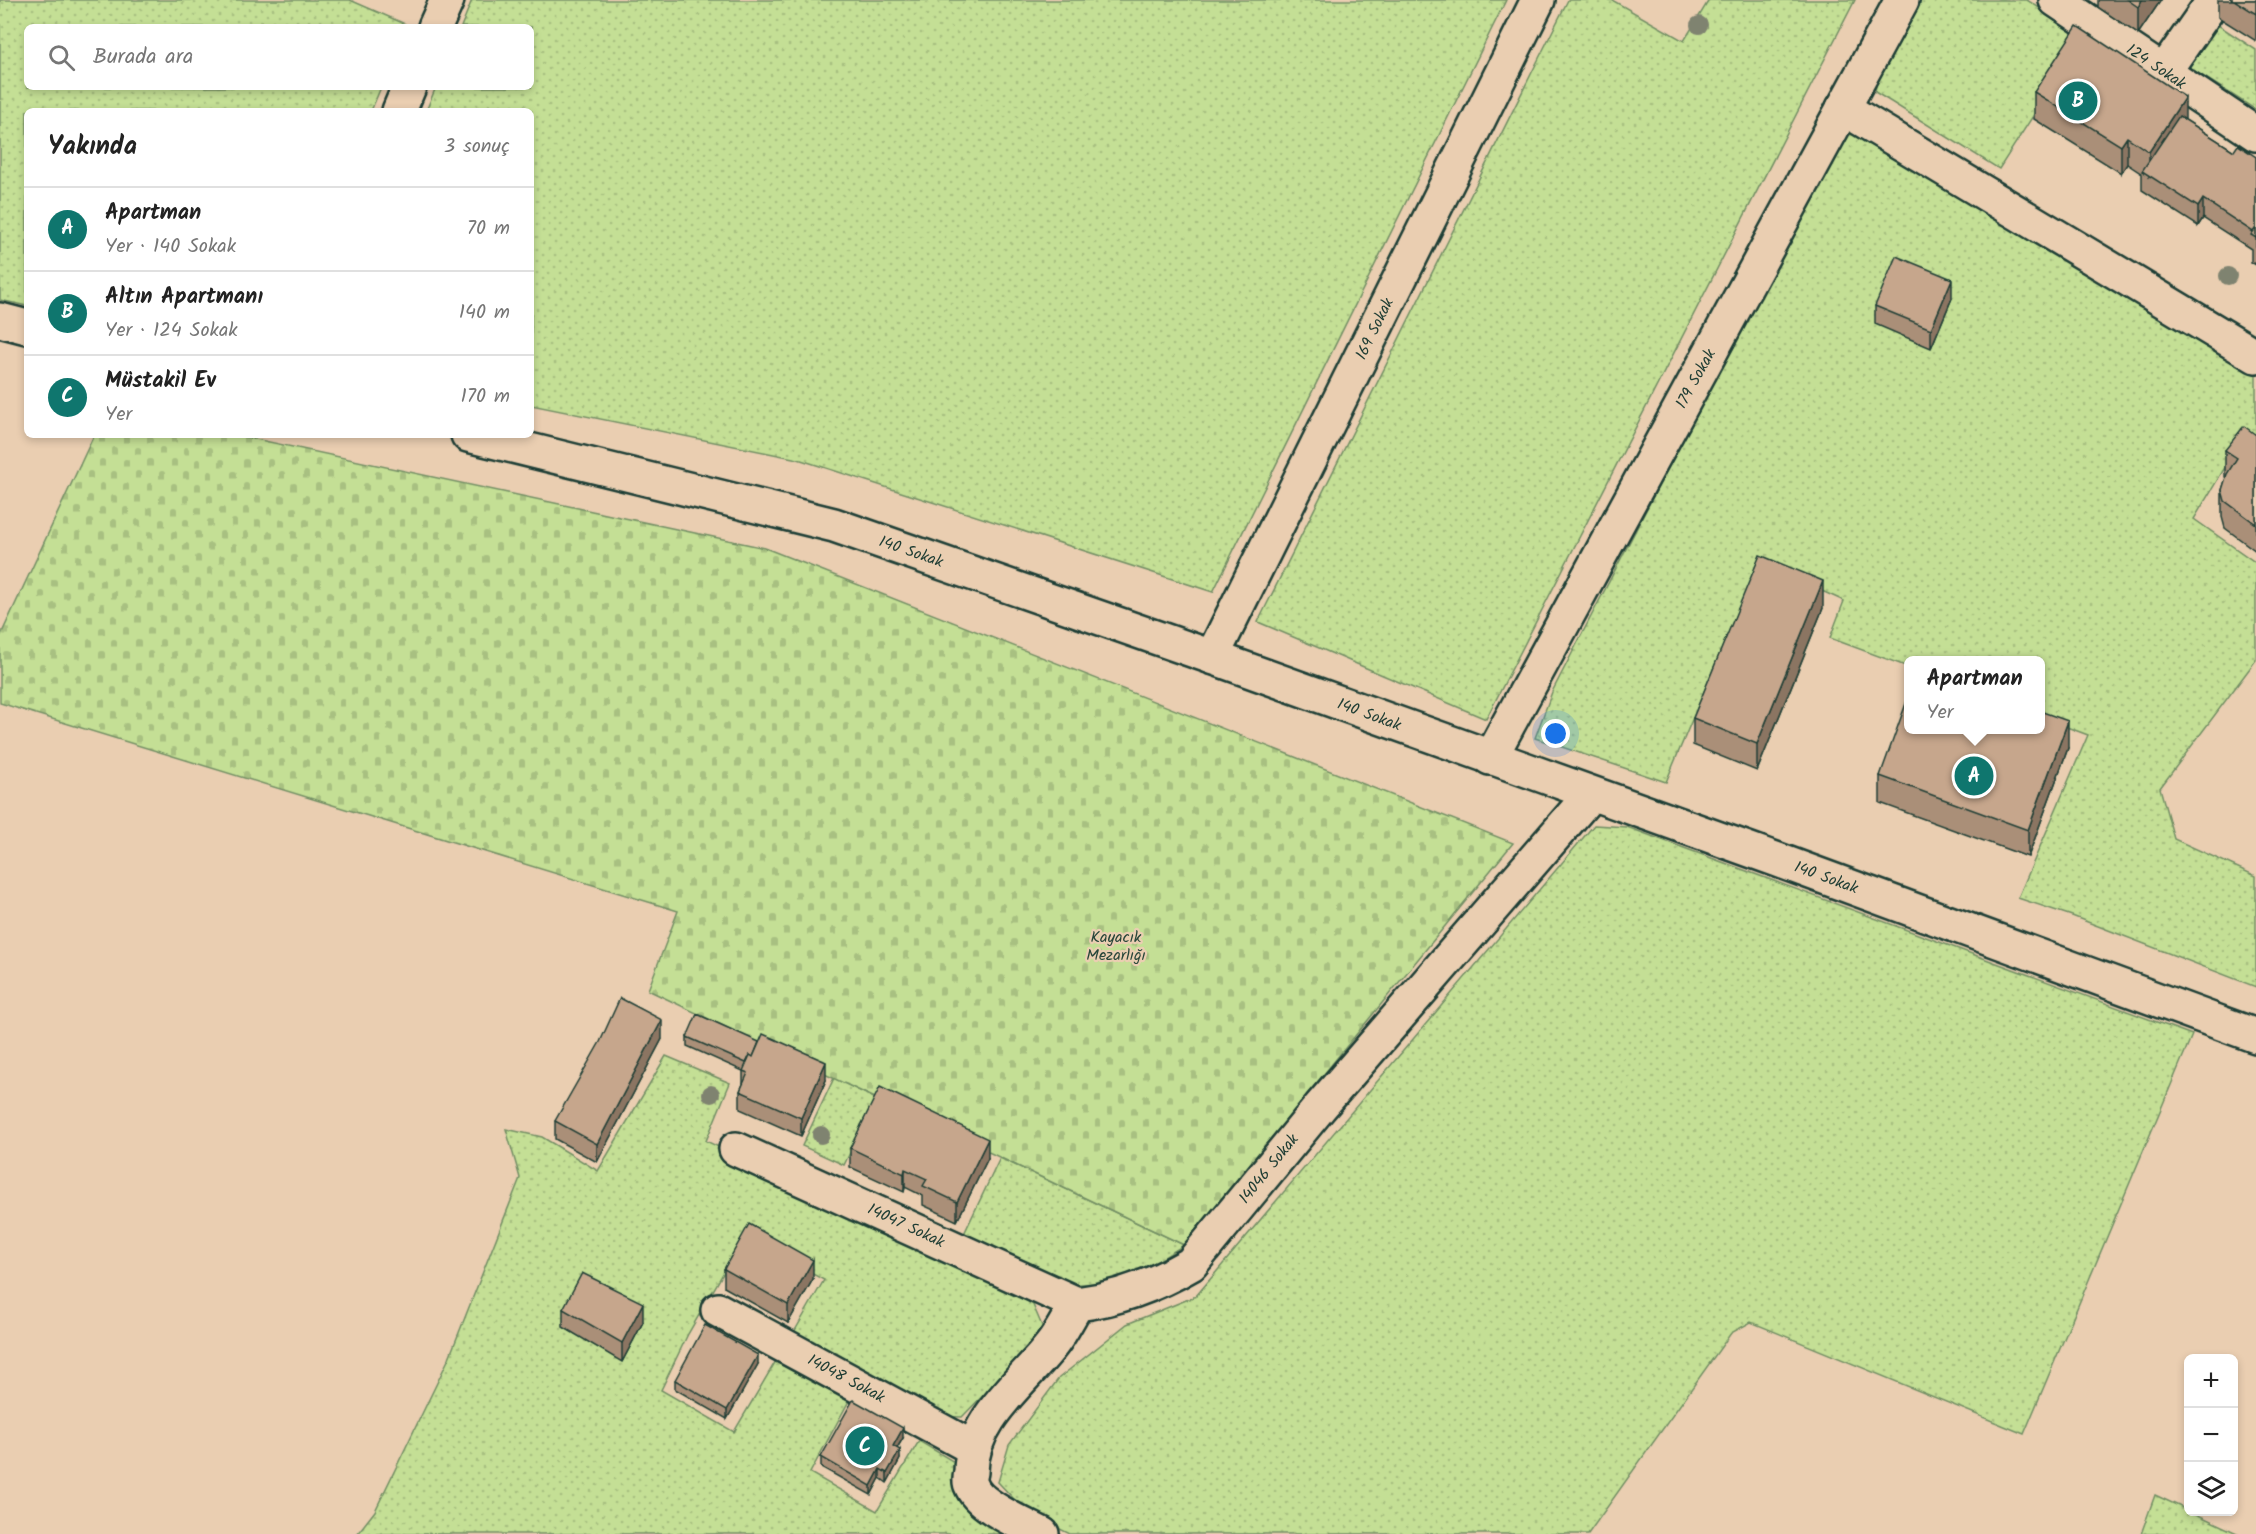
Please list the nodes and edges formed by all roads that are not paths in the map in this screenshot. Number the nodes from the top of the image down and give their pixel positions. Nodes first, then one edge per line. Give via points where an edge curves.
1 (447, 0) edge
2 (1538, 0) edge
3 (1902, 0) edge
4 (2056, 0) edge
5 (2214, 0) edge
6 (436, 24) edge
7 (2163, 73) junction
8 (408, 90) edge
9 (400, 108) edge
10 (1843, 108) junction
11 (2256, 134) edge
12 (0, 320) edge
13 (24, 326) edge
14 (2256, 356) edge
15 (480, 438) edge
16 (1212, 657) junction
17 (1490, 758) junction
18 (1591, 794) junction
19 (2256, 1036) edge
20 (736, 1149) dead end
21 (1077, 1304) junction
22 (718, 1310) dead end
23 (973, 1448) junction
24 (1042, 1534) edge

1 - 6 main road
2 - 16 main road, 169 Sokak
3 - 10 main road, 179 Sokak
4 - 7 main road, 124 Sokak
5 - 7 main road
7 - 11 main road, 124 Sokak
8 - 9 main road
10 - 14 main road
10 - 17 main road, 179 Sokak
12 - 13 main road
15 - 16 main road, 140 Sokak via 834,525
16 - 17 main road, 140 Sokak
17 - 18 main road, 140 Sokak
18 - 19 main road, 140 Sokak
18 - 21 main road, 14046 Sokak via 1320,1107 1191,1264 1131,1293
20 - 21 main road, 14047 Sokak
21 - 23 main road via 1052,1345 995,1411
22 - 23 main road, 14048 Sokak
23 - 24 main road via 970,1485 980,1499

